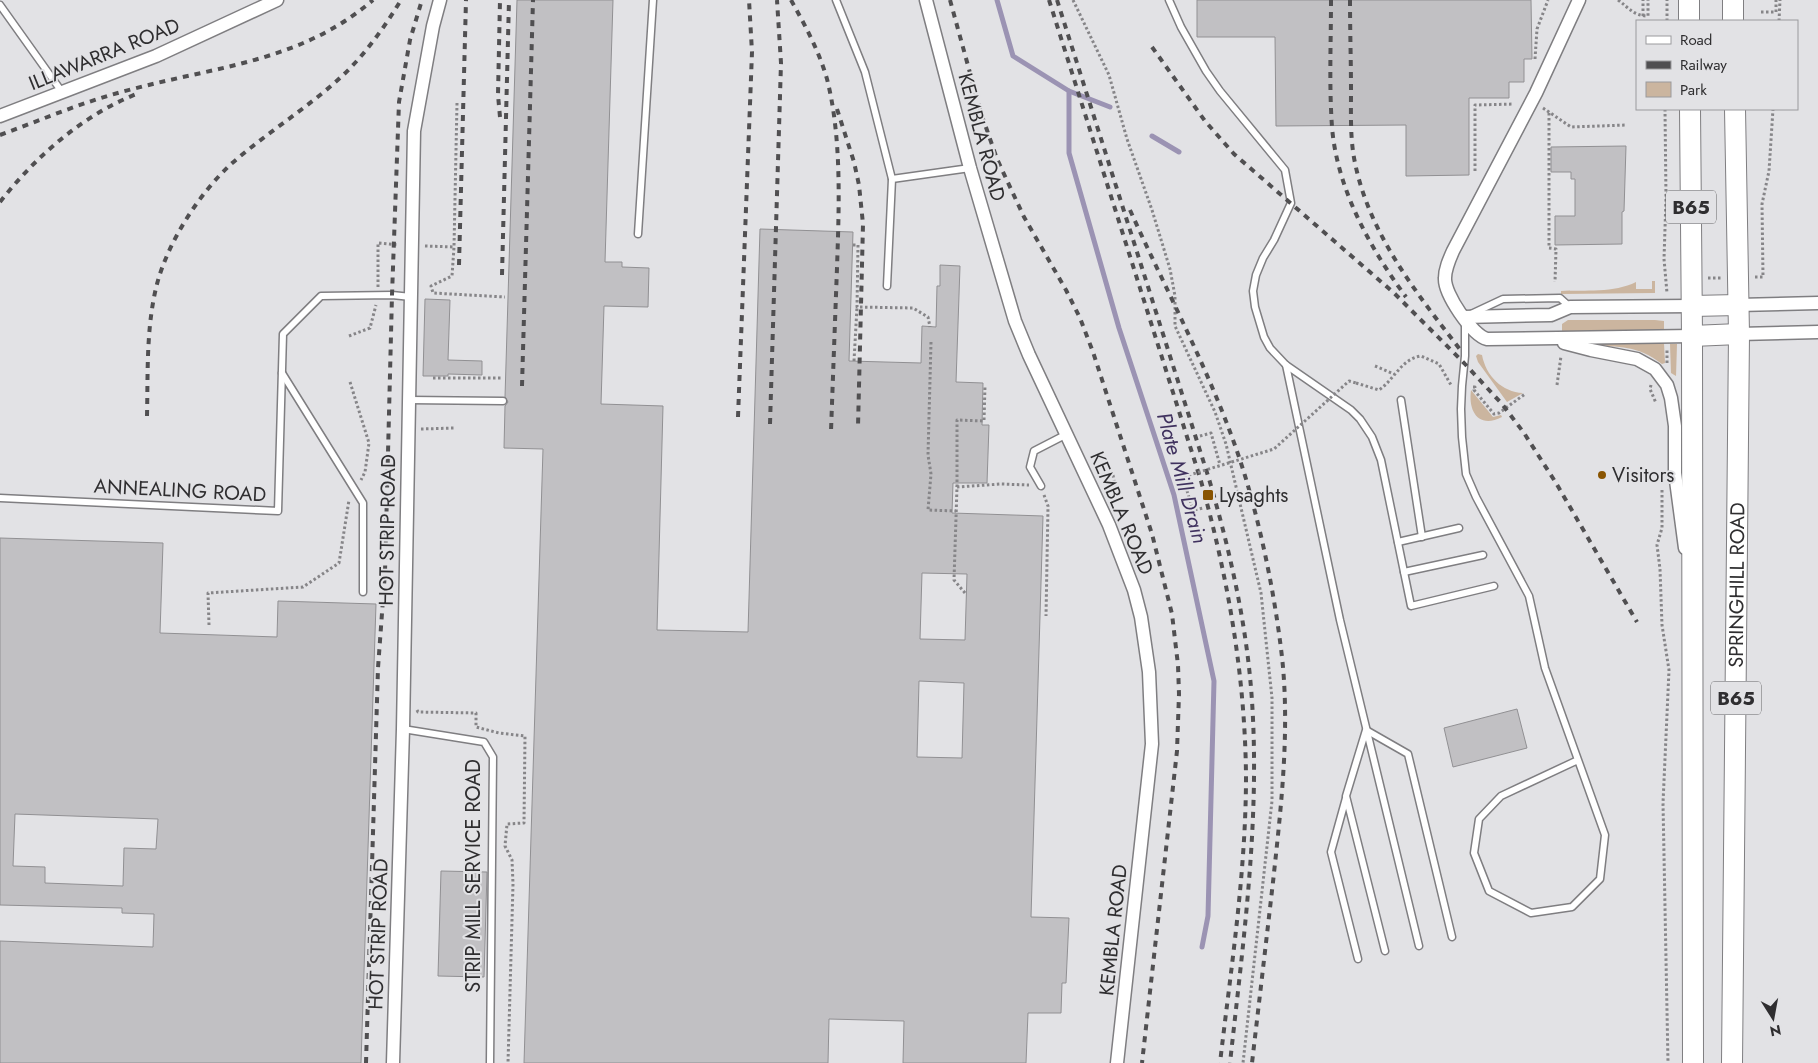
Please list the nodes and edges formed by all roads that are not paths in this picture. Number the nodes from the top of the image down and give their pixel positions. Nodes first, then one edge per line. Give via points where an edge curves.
1 (277, 0) edge
2 (440, 0) edge
3 (653, 0) edge
4 (836, 0) edge
5 (926, 0) edge
6 (1169, 0) edge
7 (1579, 0) edge
8 (1689, 0) edge
9 (1732, 0) edge
10 (256, 4) edge
11 (0, 5) edge
12 (1689, 20) edge
13 (1733, 20) edge
14 (62, 92) junction
15 (1690, 110) edge
16 (1735, 110) edge
17 (0, 116) edge
18 (970, 168) junction
19 (892, 178) junction
20 (638, 234) dead end
21 (887, 286) dead end
22 (411, 297) junction
23 (1738, 304) junction
24 (1818, 304) edge
25 (1692, 306) junction
26 (1570, 307) junction
27 (1550, 315) junction
28 (1464, 317) junction
29 (1818, 332) edge
30 (1738, 334) junction
31 (1692, 336) junction
32 (1551, 339) junction
33 (1286, 365) junction
34 (282, 372) junction
35 (409, 400) junction
36 (1401, 400) dead end
37 (503, 401) dead end
38 (1067, 434) junction
39 (1041, 486) road end
40 (0, 498) edge
41 (1459, 528) dead end
42 (1422, 537) junction
43 (1398, 542) junction
44 (1484, 555) dead end
45 (1404, 572) junction
46 (1494, 586) dead end
47 (362, 592) dead end
48 (1693, 602) junction
49 (402, 729) junction
50 (1366, 730) junction
51 (1578, 760) junction
52 (1346, 796) junction
53 (1452, 937) dead end
54 (1419, 946) dead end
55 (1385, 951) dead end
56 (1358, 959) dead end
57 (392, 1063) edge
58 (490, 1063) edge
59 (1116, 1063) edge
60 (1693, 1063) edge
61 (1732, 1063) edge

1 - 10 street, ILLAWARRA ROAD
2 - 22 street, HOT STRIP ROAD via 414,131
3 - 20 lane
4 - 19 lane via 865,72
5 - 18 street, KEMBLA ROAD
6 - 33 lane via 1181,27 1220,92 1285,170 1290,203 1263,258 1253,292 1264,337
7 - 28 street via 1536,93 1447,266 1446,288
8 - 12 main road
9 - 13 main road
10 - 14 street, ILLAWARRA ROAD via 156,56
11 - 14 lane
14 - 17 street, ILLAWARRA ROAD
15 - 25 main road, B65
16 - 23 main road, SPRINGHILL ROAD / B65
18 - 19 lane
18 - 38 street, KEMBLA ROAD via 1015,321
19 - 21 lane
22 - 34 lane, ANNEALING ROAD via 321,296 283,334
22 - 35 street, HOT STRIP ROAD
23 - 24 street
23 - 25 main road
23 - 30 main road, SPRINGHILL ROAD / B65
25 - 26 street
25 - 31 main road, B65
26 - 27 street
26 - 28 lane via 1560,298 1503,299
27 - 28 street
27 - 32 street
28 - 32 street via 1484,338
28 - 51 lane via 1461,408 1466,474 1530,596 1545,668
29 - 30 street
30 - 31 main road
30 - 61 main road, SPRINGHILL ROAD / B65
31 - 32 street
31 - 48 main road, B65
32 - 48 street via 1637,359 1655,369 1667,385 1674,426 1675,473
33 - 43 lane via 1350,410 1367,427 1381,460
33 - 50 lane
34 - 40 lane, ANNEALING ROAD via 278,511
34 - 47 lane via 363,503
35 - 37 lane
35 - 49 street, HOT STRIP ROAD
36 - 42 lane
38 - 39 lane via 1034,451 1030,467
38 - 59 street, KEMBLA ROAD via 1109,525 1134,590 1142,618 1149,672 1151,754
41 - 42 lane
42 - 43 lane
43 - 45 lane
44 - 45 lane
45 - 46 lane via 1411,606
48 - 60 main road, B65
49 - 57 street, HOT STRIP ROAD
49 - 58 lane, STRIP MILL SERVICE ROAD via 484,742 493,757
50 - 52 lane
50 - 53 lane via 1408,754
50 - 54 lane
51 - 51 lane via 1606,835 1600,879 1572,907 1531,913 1489,891 1474,853 1478,819 1501,796
52 - 55 lane
52 - 56 lane via 1331,852

